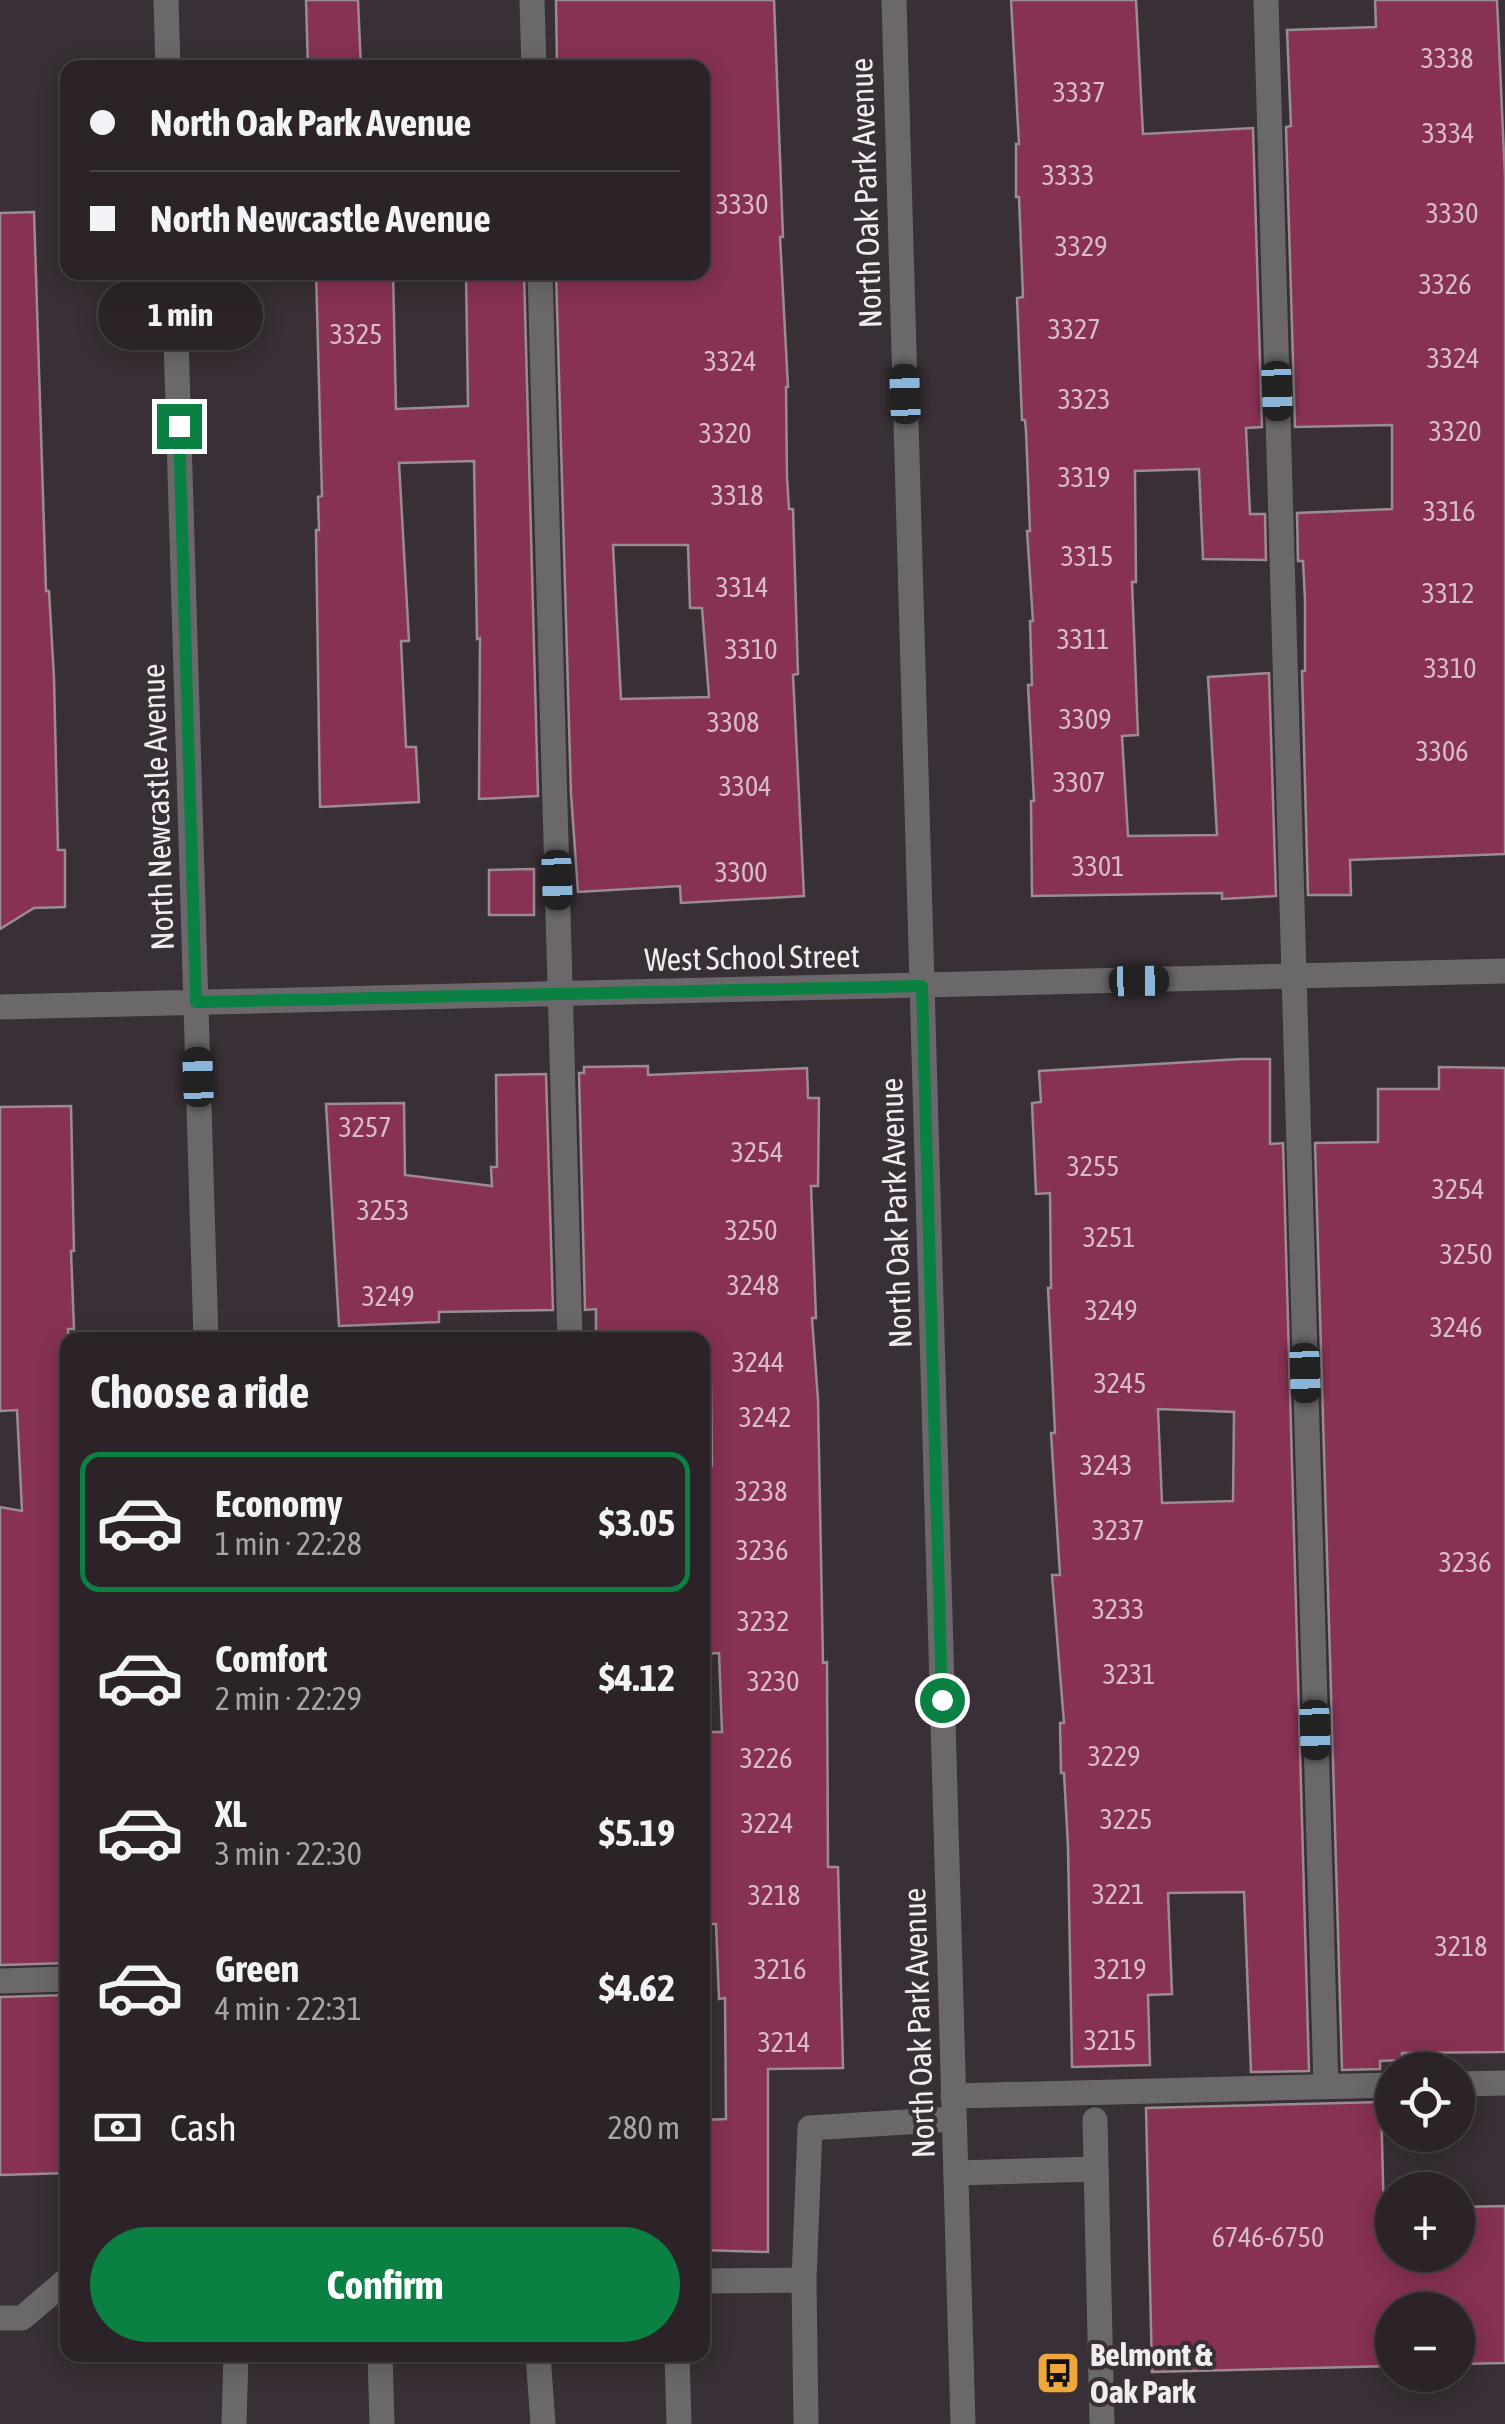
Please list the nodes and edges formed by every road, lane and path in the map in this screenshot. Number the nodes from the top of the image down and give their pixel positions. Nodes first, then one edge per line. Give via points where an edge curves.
1 (166, 0) edge
2 (532, 0) edge
3 (894, 0) edge
4 (1266, 0) edge
5 (168, 60) edge
6 (534, 60) edge
7 (174, 280) edge
8 (540, 280) edge
9 (1505, 972) edge
10 (1294, 976) junction
11 (922, 986) junction
12 (560, 994) junction
13 (196, 1002) junction
14 (0, 1007) edge
15 (206, 1332) edge
16 (570, 1332) edge
17 (60, 1979) edge
18 (0, 1981) edge
19 (1505, 2083) edge
20 (1475, 2084) edge
21 (1375, 2086) edge
22 (1326, 2087) junction
23 (954, 2108) junction
24 (1095, 2120) dead end
25 (1096, 2169) junction
26 (956, 2173) junction
27 (710, 2280) edge
28 (804, 2280) junction
29 (60, 2286) edge
30 (0, 2318) edge
31 (236, 2362) edge
32 (380, 2362) edge
33 (539, 2362) edge
34 (676, 2362) edge
35 (234, 2424) edge
36 (382, 2424) edge
37 (543, 2424) edge
38 (679, 2424) edge
39 (806, 2424) edge
40 (963, 2424) edge
41 (1102, 2424) edge

1 - 5 street
2 - 6 street
3 - 11 street, North Oak Park Avenue
4 - 10 street
7 - 13 street, North Newcastle Avenue
8 - 12 street
9 - 10 street, West School Street
10 - 11 street, West School Street
10 - 22 street
11 - 12 street, West School Street
11 - 23 street, North Oak Park Avenue
12 - 13 street, West School Street
12 - 16 street
13 - 14 street, West School Street
13 - 15 street, North Newcastle Avenue
17 - 18 street
19 - 20 street
21 - 22 street
22 - 23 street
23 - 26 street, North Oak Park Avenue
23 - 28 street via 810,2128
24 - 25 street
25 - 26 street
25 - 41 street
26 - 40 street, North Oak Park Avenue
27 - 28 street
28 - 39 street
29 - 30 street via 22,2318
31 - 35 street
32 - 36 street
33 - 37 street
34 - 38 street

